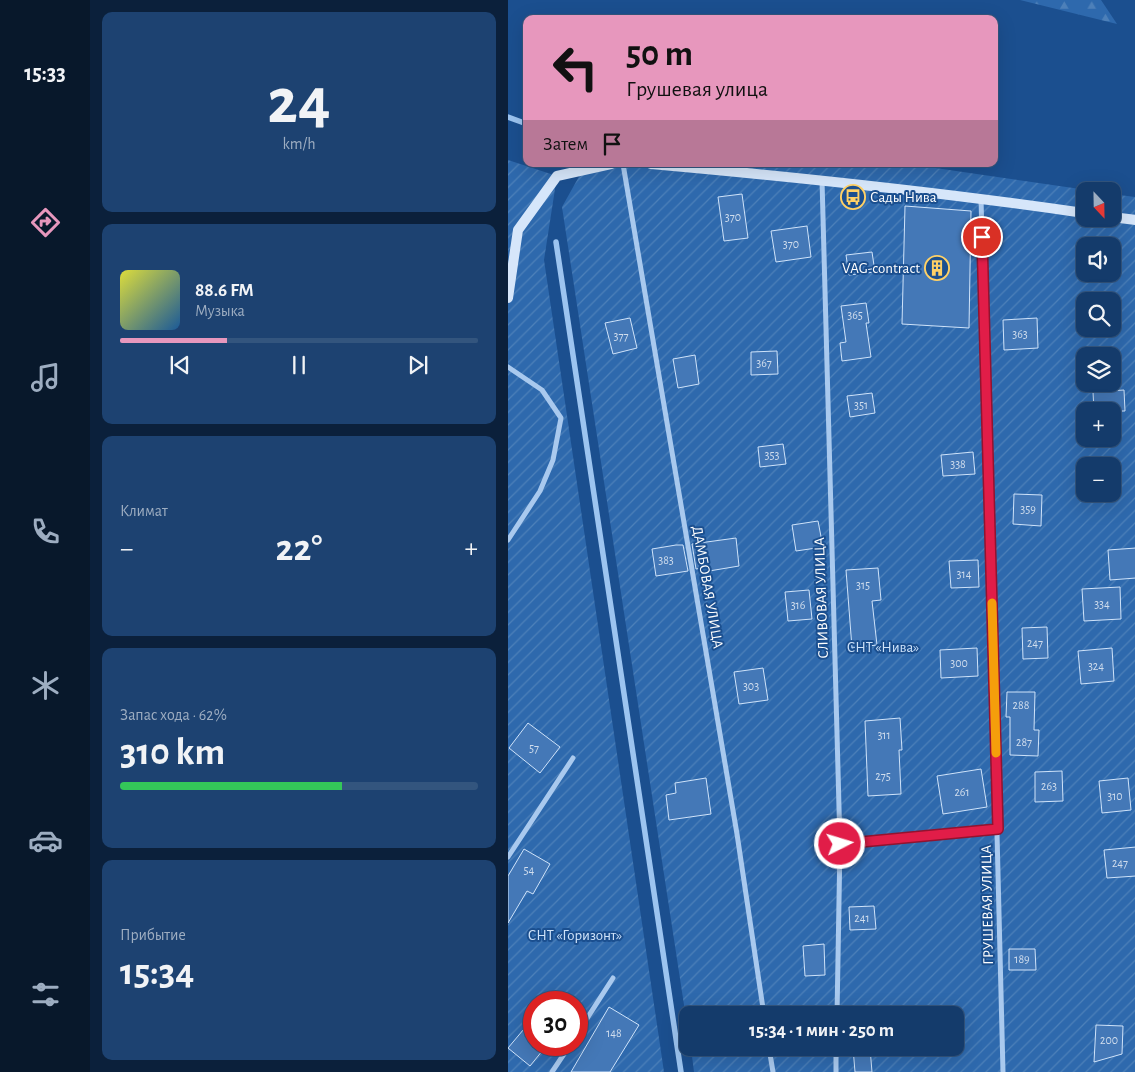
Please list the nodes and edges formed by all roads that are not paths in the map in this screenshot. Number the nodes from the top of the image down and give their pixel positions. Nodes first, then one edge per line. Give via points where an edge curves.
1 (598, 167) edge
2 (624, 167) edge
3 (683, 167) edge
4 (822, 180) junction
5 (981, 198) junction
6 (1076, 211) edge
7 (1121, 218) edge
8 (1136, 220) edge
9 (508, 298) edge
10 (508, 367) edge
11 (508, 540) edge
12 (573, 758) dead end
13 (998, 829) junction
14 (840, 844) junction
15 (508, 856) edge
16 (613, 978) dead end
17 (763, 1006) edge
18 (837, 1006) edge
19 (588, 1017) edge
20 (563, 1056) edge
21 (770, 1056) edge
22 (836, 1056) edge
23 (552, 1072) edge
24 (772, 1072) edge
25 (836, 1072) edge
26 (1003, 1072) edge

1 - 9 street via 557,176 518,230
2 - 17 street, ДАМБОВАЯ УЛИЦА via 737,834
3 - 4 street
4 - 5 street
4 - 14 street, СЛИВОВАЯ УЛИЦА
5 - 6 street
5 - 13 street, ГРУШЕВАЯ УЛИЦА
7 - 8 street
10 - 11 street via 542,390 561,418 553,460 540,491
12 - 15 street
13 - 14 street
13 - 26 street, ГРУШЕВАЯ УЛИЦА
14 - 18 street, СЛИВОВАЯ УЛИЦА
16 - 19 street
20 - 23 street
21 - 24 street
22 - 25 street

